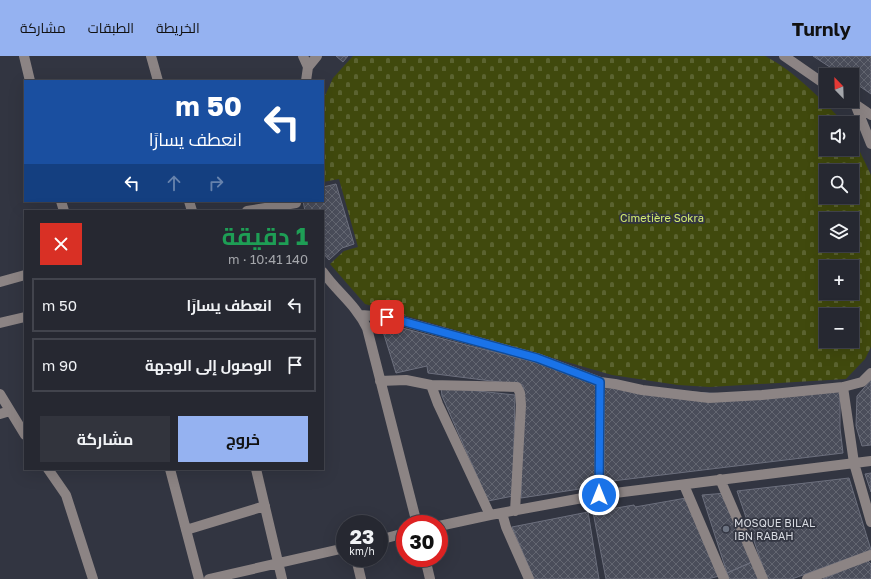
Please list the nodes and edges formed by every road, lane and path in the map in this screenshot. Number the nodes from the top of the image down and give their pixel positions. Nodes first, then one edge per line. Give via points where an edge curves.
1 (24, 56) edge
2 (151, 56) edge
3 (303, 56) edge
4 (317, 56) edge
5 (784, 56) edge
6 (308, 67) junction
7 (30, 80) edge
8 (158, 80) edge
9 (306, 80) edge
10 (819, 80) edge
11 (859, 107) edge
12 (854, 108) edge
13 (871, 115) edge
14 (871, 144) edge
15 (296, 205) edge
16 (255, 210) edge
17 (24, 275) edge
18 (0, 282) edge
19 (326, 282) edge
20 (361, 315) junction
21 (24, 317) edge
22 (0, 324) edge
23 (871, 373) edge
24 (380, 381) junction
25 (600, 382) junction
26 (431, 385) junction
27 (843, 387) junction
28 (0, 394) edge
29 (10, 411) junction
30 (0, 414) edge
31 (24, 433) edge
32 (871, 460) edge
33 (854, 463) junction
34 (49, 470) edge
35 (170, 470) edge
36 (256, 470) edge
37 (720, 479) junction
38 (684, 485) junction
39 (599, 495) junction
40 (265, 506) junction
41 (515, 511) junction
42 (502, 513) junction
43 (414, 515) edge
44 (490, 515) junction
45 (871, 522) edge
46 (448, 524) edge
47 (186, 530) junction
48 (336, 550) edge
49 (871, 555) edge
50 (278, 562) junction
51 (358, 567) edge
52 (427, 567) edge
53 (93, 579) edge
54 (199, 579) edge
55 (209, 579) edge
56 (282, 579) edge
57 (361, 579) edge
58 (430, 579) edge
59 (530, 579) edge
60 (724, 579) edge
61 (763, 579) edge
62 (807, 579) edge

1 - 7 street
2 - 8 street
3 - 6 street
4 - 6 street
5 - 10 street
6 - 9 street
11 - 13 street
12 - 14 street
15 - 16 street
17 - 18 street
19 - 20 street
20 - 24 street via 367,328
20 - 25 street via 387,317 537,358
21 - 22 street
23 - 27 street via 862,382
24 - 26 street via 406,380
24 - 43 street
25 - 27 street via 709,398
25 - 39 street
26 - 41 street via 517,388 521,405
26 - 44 street
27 - 33 street
28 - 29 street
29 - 30 street
29 - 31 street
32 - 33 street
33 - 37 street
33 - 45 street
34 - 53 street via 66,494
35 - 47 street
36 - 40 street
37 - 38 street
37 - 61 street
38 - 39 street
38 - 60 street
39 - 41 street
40 - 47 street
40 - 50 street
41 - 42 street
42 - 44 street
42 - 59 street
44 - 46 street
47 - 54 street
48 - 50 street
49 - 62 street
50 - 55 street
50 - 56 street
51 - 57 street
52 - 58 street

